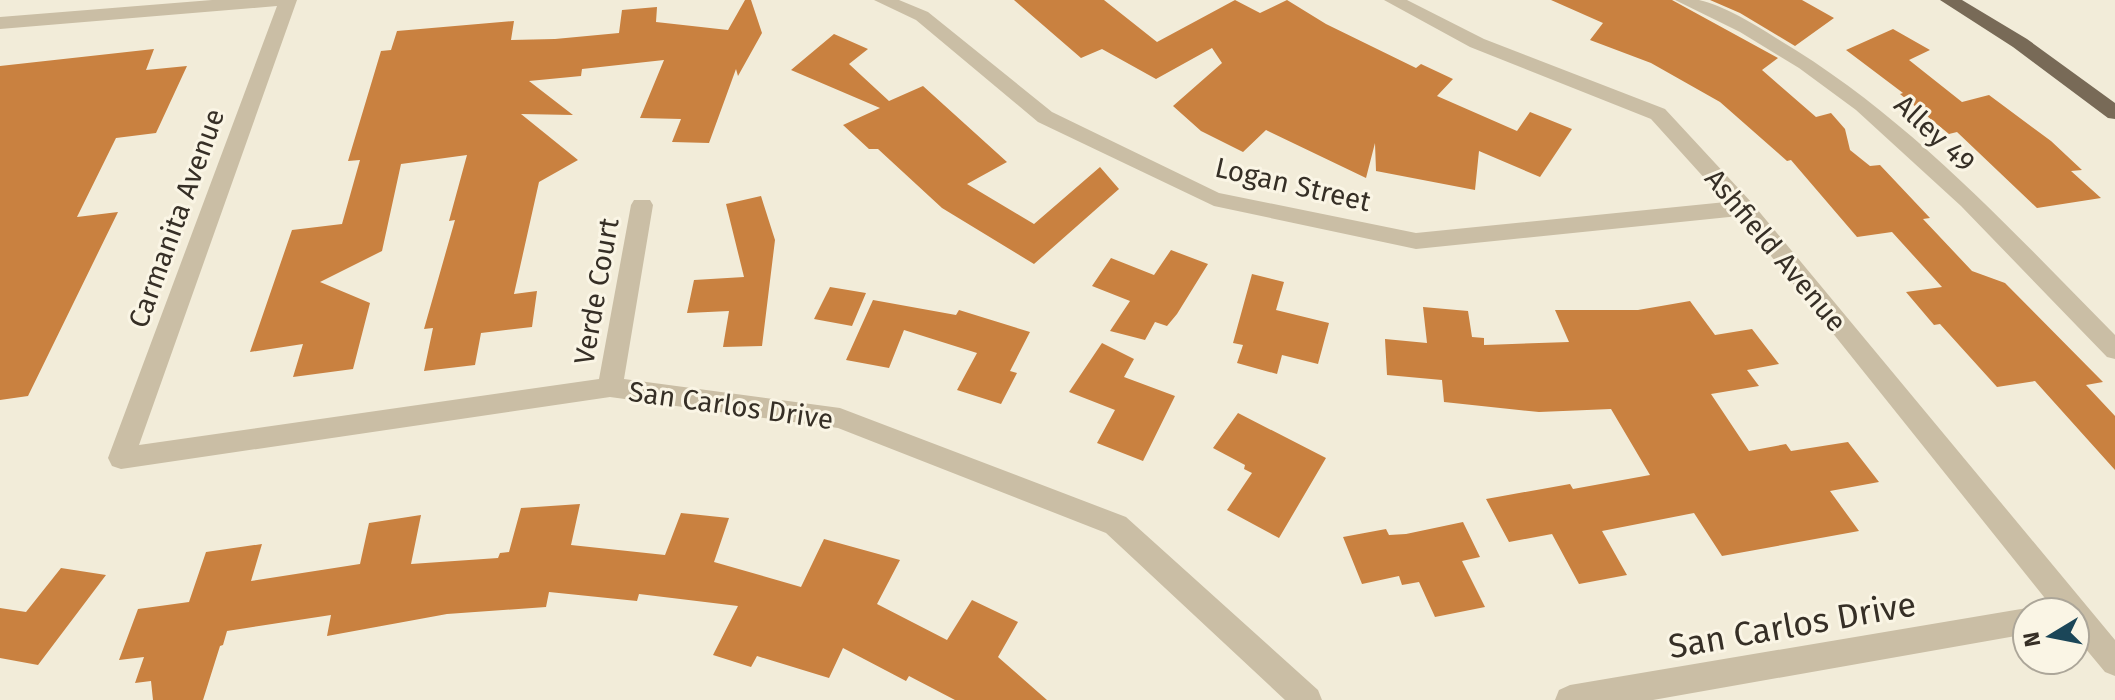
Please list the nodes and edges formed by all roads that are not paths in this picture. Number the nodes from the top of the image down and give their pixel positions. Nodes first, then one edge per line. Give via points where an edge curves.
1 (278, 0) edge
2 (288, 0) edge
3 (883, 0) edge
4 (1393, 0) edge
5 (1684, 0) edge
6 (1949, 0) edge
7 (0, 23) edge
8 (2115, 113) edge
9 (642, 205) dead end
10 (1744, 208) junction
11 (2115, 350) edge
12 (610, 387) junction
13 (121, 458) joint
14 (2060, 596) edge
15 (2011, 624) edge
16 (2091, 633) edge
17 (2115, 662) edge
18 (1307, 700) edge
19 (1570, 700) edge

1 - 7 street
2 - 13 street, Carmanita Avenue
3 - 10 street, Logan Street via 922,16 1045,117 1214,199 1416,241
4 - 10 street, Ashfield Avenue via 1477,43 1658,114
5 - 11 street, Alley 49 via 1769,41 1843,89 1908,143
6 - 8 main road via 2020,43
9 - 12 street, Verde Court
10 - 14 street, Ashfield Avenue
12 - 13 street, San Carlos Drive
12 - 18 street, San Carlos Drive via 840,418 1116,525
15 - 19 street, San Carlos Drive
16 - 17 street, Ashfield Avenue

